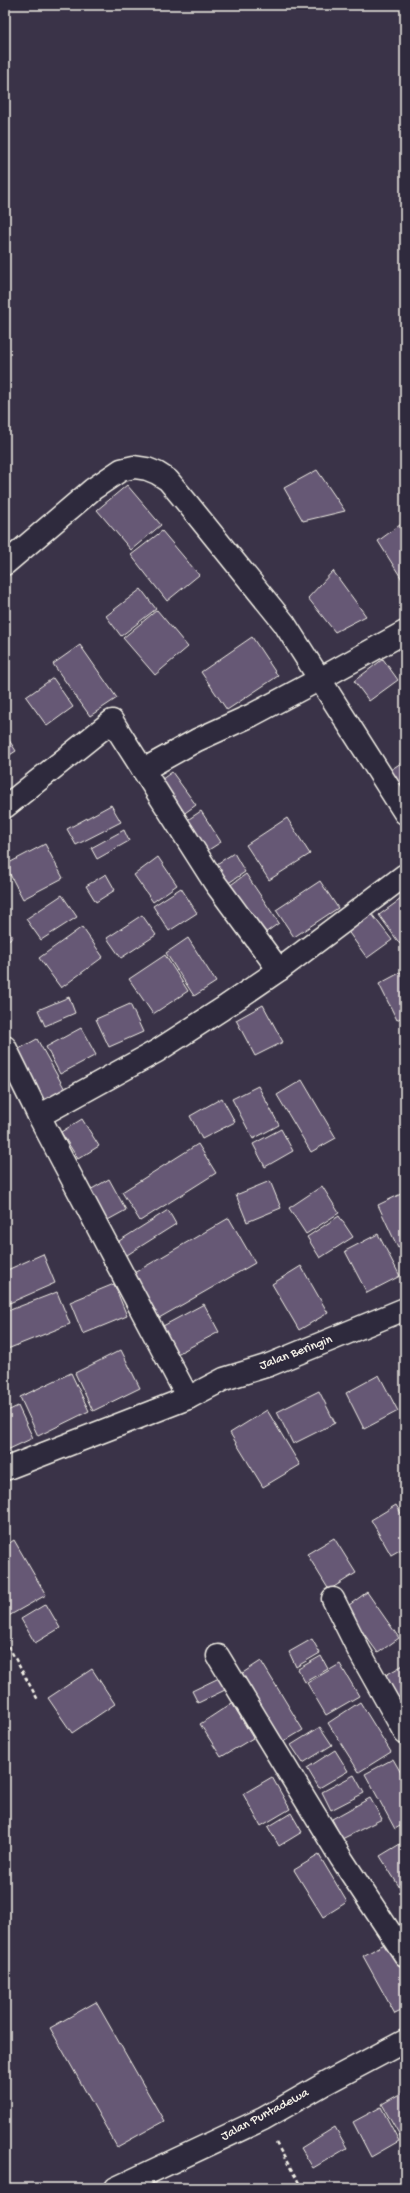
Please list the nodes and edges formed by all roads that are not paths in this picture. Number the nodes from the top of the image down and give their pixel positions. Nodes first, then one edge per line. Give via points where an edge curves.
1 (5, 564) edge
2 (405, 632) edge
3 (318, 680) junction
4 (142, 770) junction
5 (5, 808) edge
6 (405, 813) edge
7 (405, 875) edge
8 (279, 970) junction
9 (5, 1047) edge
10 (39, 1116) junction
11 (405, 1309) edge
12 (188, 1398) junction
13 (5, 1469) edge
14 (333, 1599) dead end
15 (218, 1656) dead end
16 (405, 1733) edge
17 (405, 1955) edge
18 (405, 2042) edge
19 (121, 2187) edge

1 - 3 street via 93,489 122,470 134,467 147,468 168,480 284,623
2 - 3 street
3 - 4 street
3 - 6 street
4 - 5 street via 112,720
4 - 8 street via 215,883
7 - 8 street
8 - 10 street via 157,1051
9 - 10 street
10 - 12 street
11 - 12 street, Jalan Beringin via 269,1365 224,1379
12 - 13 street, Jalan Beringin
14 - 16 street
15 - 17 street via 341,1858
18 - 19 street, Jalan Puntadewa via 326,2082 263,2119

